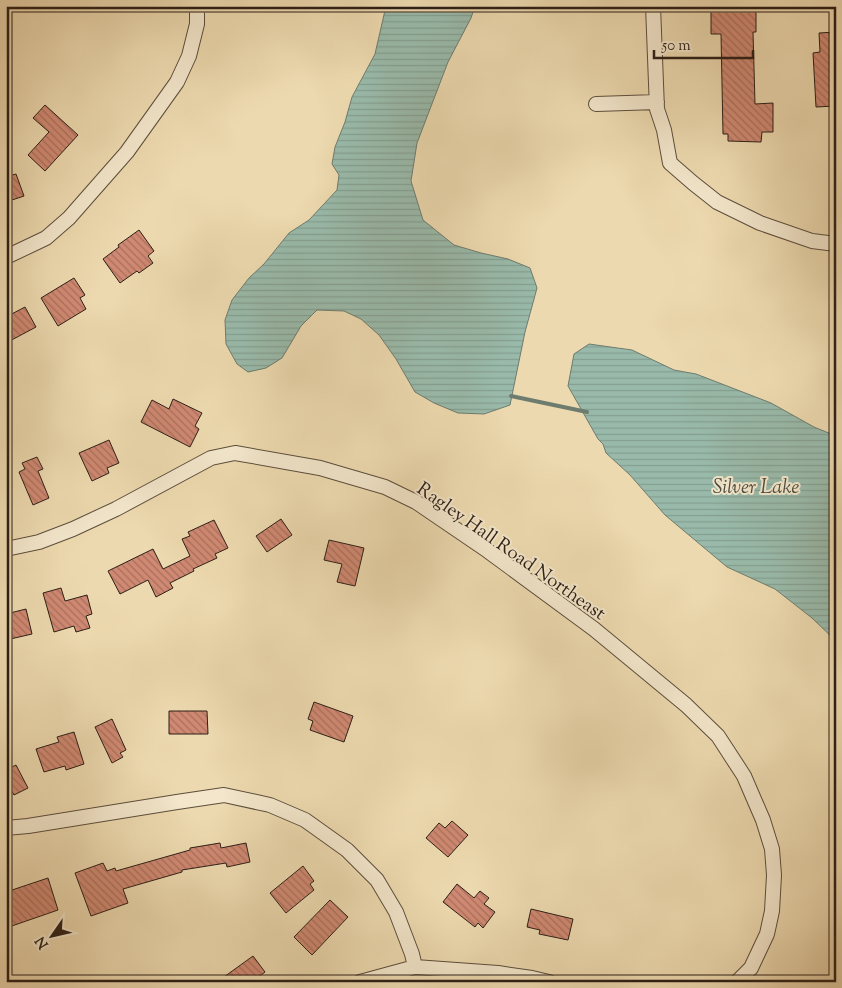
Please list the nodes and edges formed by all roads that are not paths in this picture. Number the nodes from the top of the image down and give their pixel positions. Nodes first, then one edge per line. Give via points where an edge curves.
1 (197, 6) edge
2 (653, 6) edge
3 (657, 102) junction
4 (596, 104) dead end
5 (836, 244) edge
6 (6, 257) edge
7 (6, 549) edge
8 (6, 828) edge
9 (415, 967) junction
10 (360, 982) edge
11 (549, 982) edge
12 (737, 982) edge

1 - 6 street via 197,24 189,56 177,82 127,152 69,218 46,238
2 - 3 street
3 - 4 street
3 - 5 street via 670,163 693,183 717,202 760,223 812,241
7 - 12 street, Ragley Hall Road Northeast via 39,542 73,529 211,458 236,453 320,468 385,487 416,502 594,629 686,705 718,736 744,776 772,849 772,911 767,934 751,968
8 - 9 street via 224,796 270,804 305,820 347,850 377,880 396,912
9 - 10 street
9 - 11 street via 498,973

